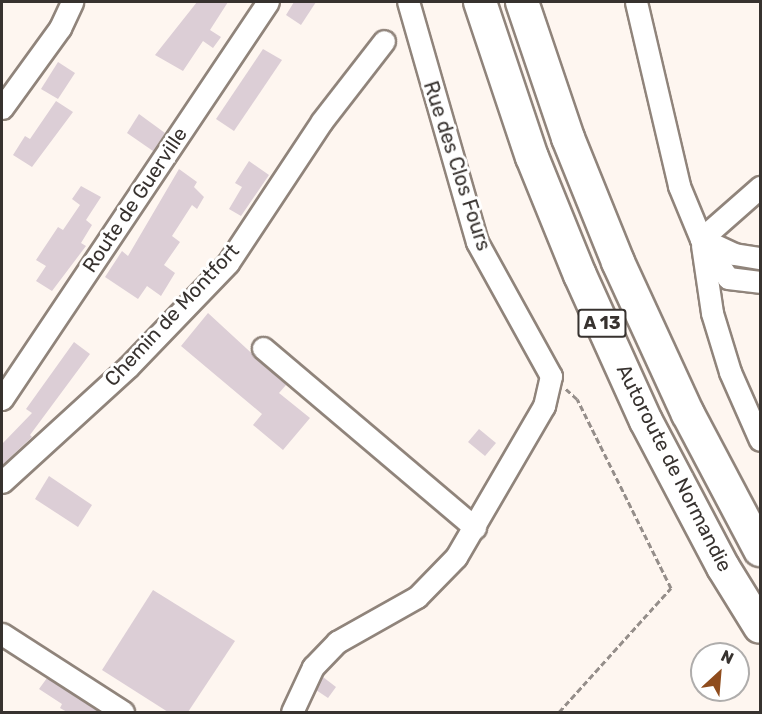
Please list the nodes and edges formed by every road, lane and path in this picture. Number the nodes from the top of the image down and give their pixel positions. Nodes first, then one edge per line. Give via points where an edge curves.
1 (72, 2) edge
2 (268, 2) edge
3 (408, 2) edge
4 (480, 2) edge
5 (522, 2) edge
6 (636, 2) edge
7 (384, 41) dead end
8 (2, 108) edge
9 (760, 187) edge
10 (701, 239) junction
11 (760, 258) edge
12 (760, 282) edge
13 (263, 348) dead end
14 (551, 376) junction
15 (2, 399) edge
16 (760, 440) edge
17 (2, 482) edge
18 (475, 528) junction
19 (760, 550) edge
20 (760, 627) edge
21 (2, 634) edge
22 (123, 712) edge
23 (292, 712) edge
24 (559, 712) edge

1 - 8 street via 60,28
2 - 15 street, Route de Guerville
3 - 14 street, Rue des Clos Fours via 477,242
4 - 20 highway, Autoroute de Normandie / A 13 via 532,158 646,422 723,567
5 - 19 highway, Autoroute de Normandie / A 13 via 568,138 618,262 688,414
6 - 10 street via 680,186
7 - 17 street, Chemin de Montfort via 322,121 228,262 128,368
9 - 10 street
10 - 11 street via 734,254
10 - 12 street via 728,278
10 - 16 street via 712,313 729,372
13 - 18 street
14 - 18 street via 544,406
14 - 24 path via 578,399 671,588
18 - 23 street via 456,557 417,597 337,642 313,667
21 - 22 street

